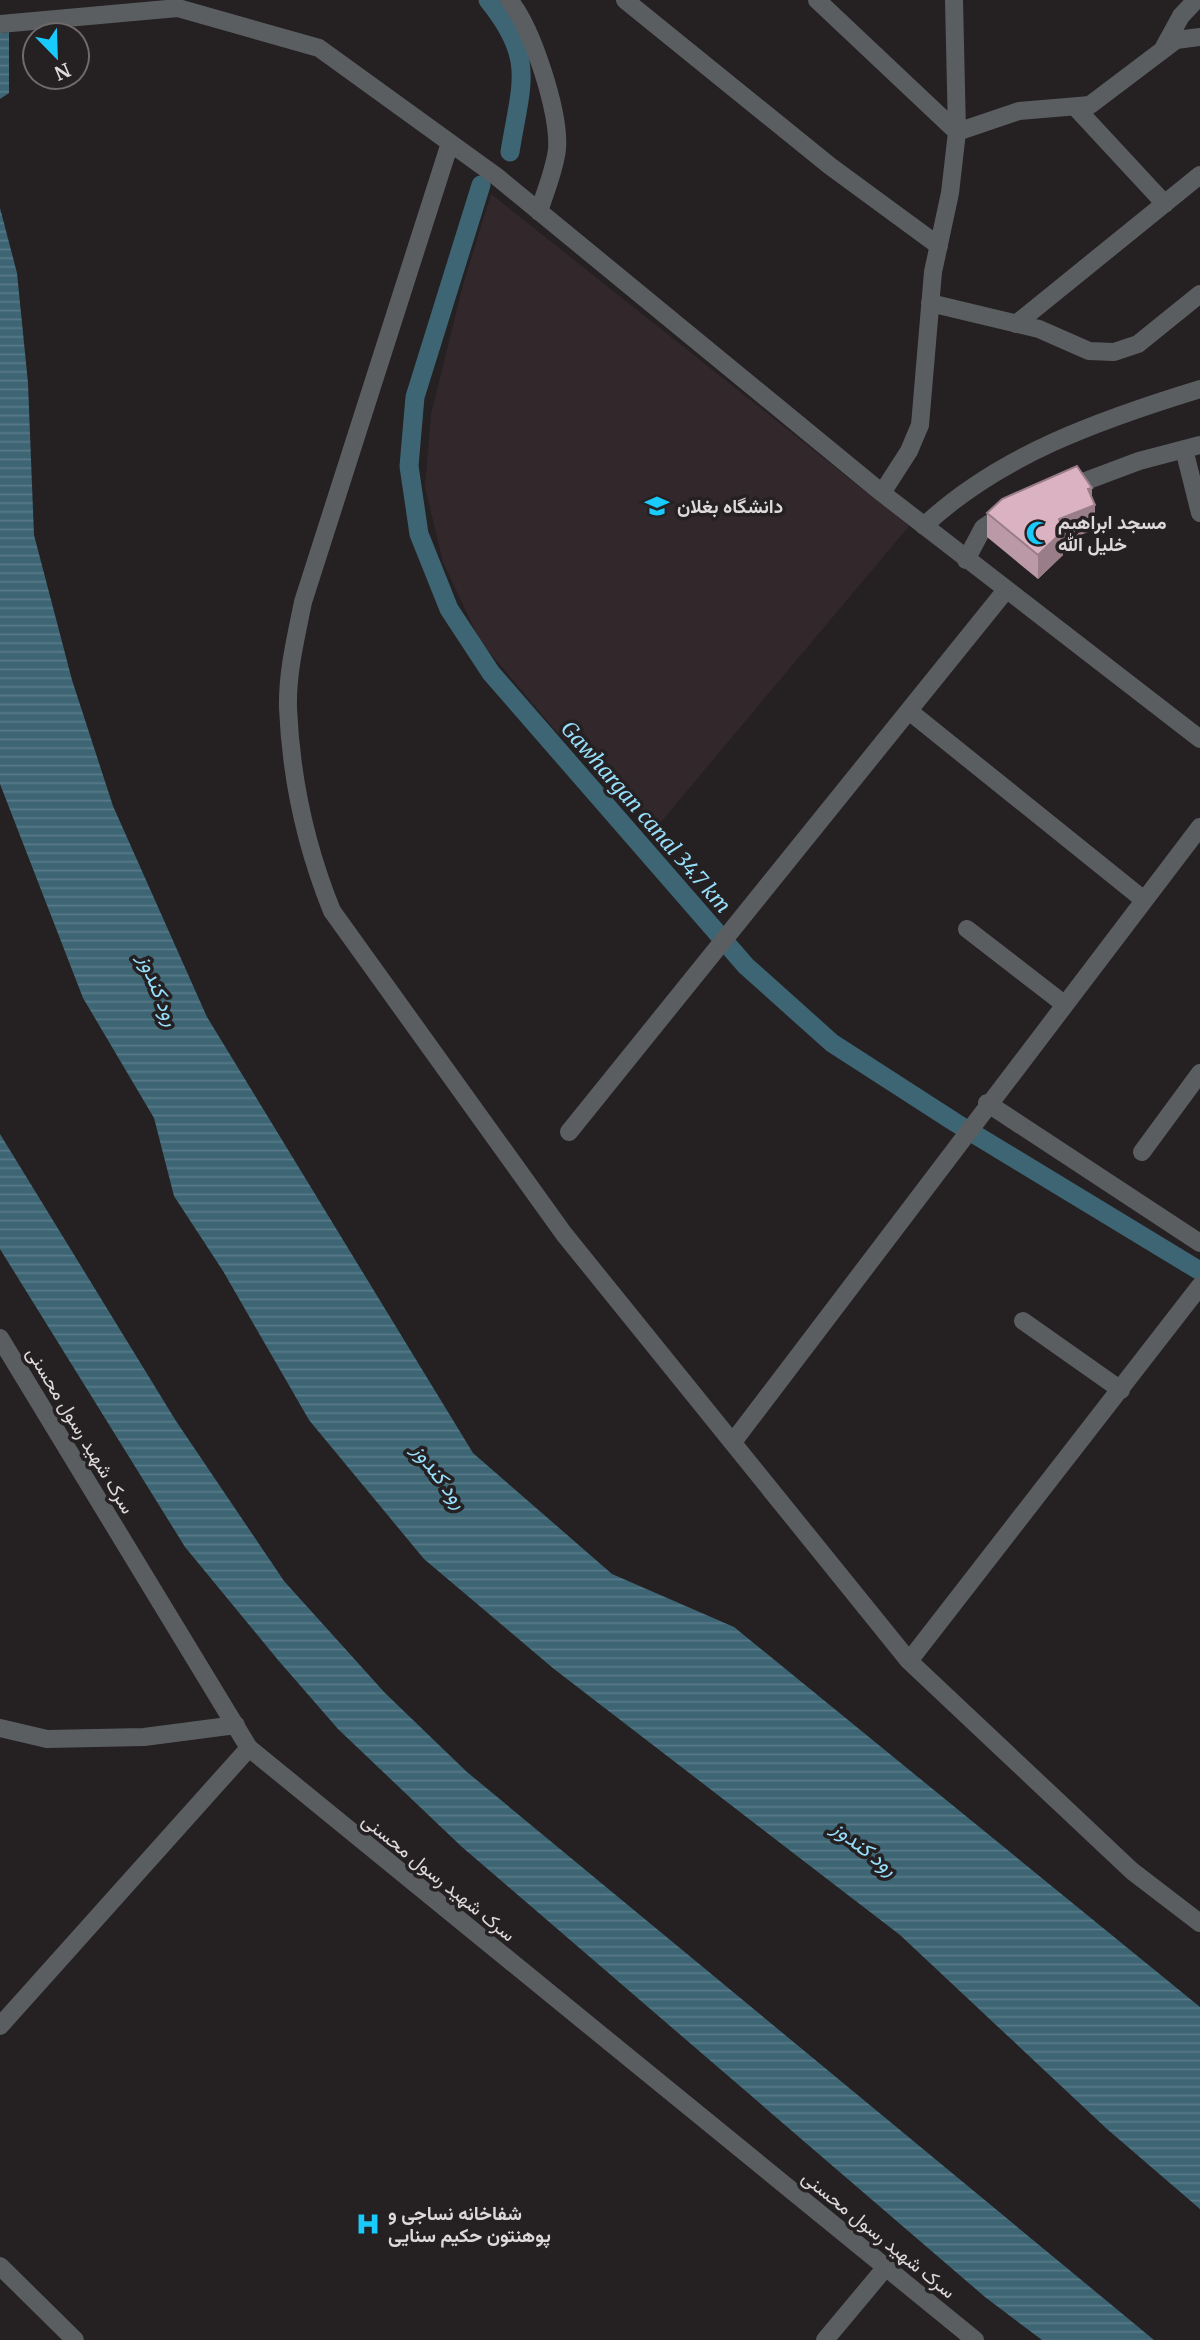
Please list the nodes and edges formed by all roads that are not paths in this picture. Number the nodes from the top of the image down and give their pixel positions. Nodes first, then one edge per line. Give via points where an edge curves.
1 (509, 0) edge
2 (625, 0) edge
3 (817, 0) edge
4 (954, 0) edge
5 (1196, 0) edge
6 (0, 23) edge
7 (1200, 37) edge
8 (1163, 50) junction
9 (1076, 108) junction
10 (957, 132) junction
11 (450, 143) junction
12 (1200, 175) edge
13 (1164, 204) junction
14 (540, 212) junction
15 (939, 246) junction
16 (1200, 294) edge
17 (930, 303) junction
18 (1016, 324) junction
19 (1200, 389) edge
20 (1192, 447) edge
21 (1055, 492) edge
22 (882, 493) junction
23 (1019, 506) edge
24 (1200, 513) edge
25 (924, 526) junction
26 (966, 560) junction
27 (1006, 590) junction
28 (909, 711) junction
29 (1200, 739) edge
30 (1200, 827) edge
31 (1144, 900) junction
32 (967, 929) dead end
33 (1064, 1004) junction
34 (1200, 1073) edge
35 (988, 1103) junction
36 (569, 1132) dead end
37 (1142, 1152) dead end
38 (1200, 1243) edge
39 (1197, 1297) edge
40 (1023, 1321) dead end
41 (0, 1338) edge
42 (1121, 1391) junction
43 (733, 1442) junction
44 (909, 1661) junction
45 (236, 1726) junction
46 (0, 1728) edge
47 (249, 1748) junction
48 (1200, 1923) edge
49 (0, 2026) edge
50 (0, 2266) edge
51 (886, 2267) junction
52 (75, 2340) edge
53 (825, 2340) edge
54 (975, 2340) edge

1 - 14 street via 521,14 545,78 557,148
2 - 15 street via 830,166
3 - 10 street
4 - 10 street
5 - 8 street via 1181,16
6 - 11 street via 178,8 319,48
7 - 8 street via 1176,40
8 - 9 street via 1102,99
9 - 10 street via 1019,111
9 - 13 street
10 - 15 street
11 - 14 street
11 - 43 street via 303,603 288,707 301,817 332,911 564,1234
12 - 13 street
13 - 18 street
14 - 22 street
15 - 17 street
16 - 18 street via 1138,344 1114,352 1088,351
17 - 18 street
17 - 22 street via 920,425
19 - 25 street via 1110,416 993,473 952,500
20 - 21 street
20 - 24 street
22 - 25 street
23 - 26 street via 984,528
25 - 26 street
26 - 27 street
27 - 28 street
27 - 29 street
28 - 31 street
28 - 36 street
30 - 31 street
31 - 33 street
32 - 33 street
33 - 35 street
34 - 37 street
35 - 38 street
35 - 43 street
39 - 42 street
40 - 42 street
41 - 45 street, سرک شهید رسول محسنی
42 - 44 street
43 - 44 street
44 - 48 street via 1132,1871
45 - 46 street via 144,1737 47,1739
45 - 47 street, سرک شهید رسول محسنی
47 - 49 street
47 - 51 street, سرک شهید رسول محسنی
50 - 52 street
51 - 53 street
51 - 54 street, سرک شهید رسول محسنی

